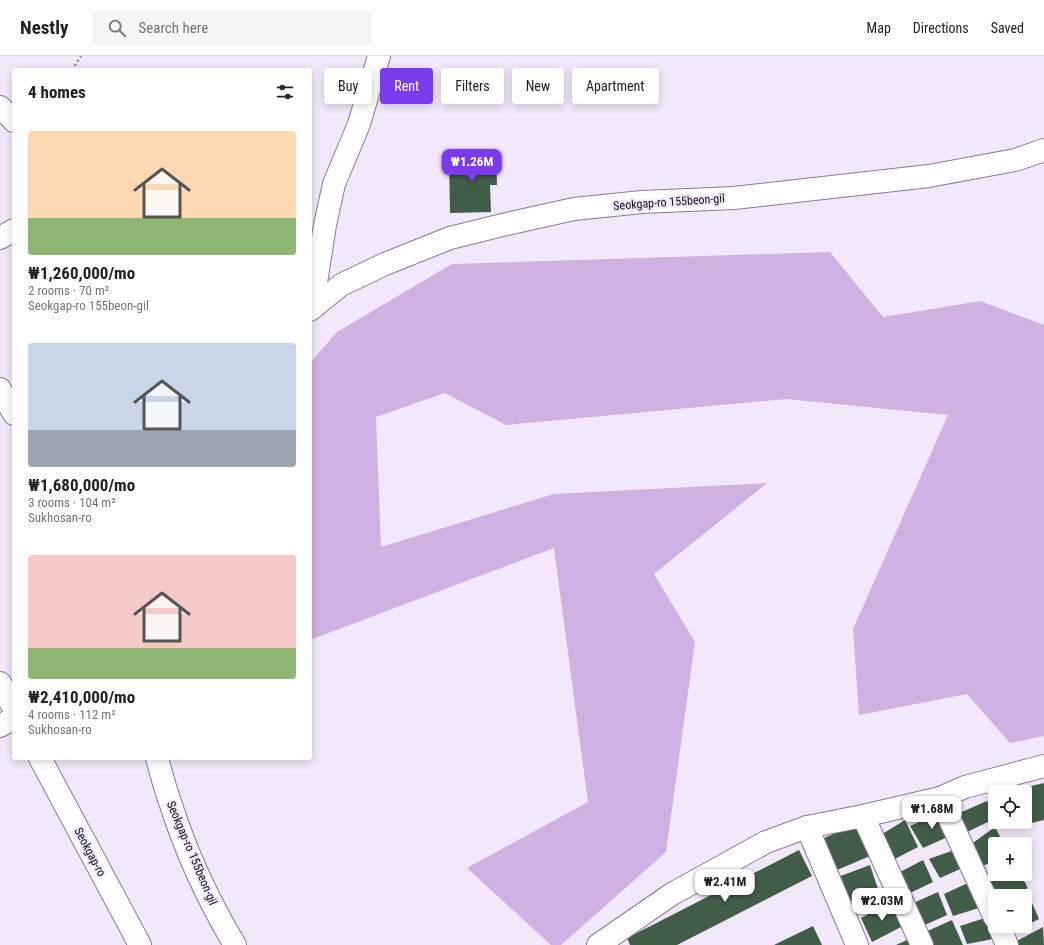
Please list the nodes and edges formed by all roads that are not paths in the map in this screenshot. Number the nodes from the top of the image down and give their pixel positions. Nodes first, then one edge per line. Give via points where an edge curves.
1 (379, 56) edge
2 (0, 107) edge
3 (12, 120) edge
4 (1044, 150) edge
5 (12, 231) edge
6 (0, 238) edge
7 (312, 303) edge
8 (312, 308) edge
9 (0, 389) edge
10 (12, 410) edge
11 (0, 683) edge
12 (12, 705) edge
13 (12, 719) edge
14 (0, 726) edge
15 (41, 760) edge
16 (158, 760) edge
17 (1044, 766) edge
18 (940, 798) junction
19 (863, 816) junction
20 (807, 827) junction
21 (988, 903) edge
22 (1002, 933) edge
23 (140, 945) edge
24 (235, 945) edge
25 (598, 945) edge
26 (857, 945) edge
27 (922, 945) edge
28 (1007, 945) edge

1 - 7 street, Seokgap-ro 155beon-gil via 359,124 334,184
2 - 3 street
4 - 8 street, Seokgap-ro 155beon-gil via 1015,160 929,176 734,198 642,202 574,209 450,238 340,285
5 - 6 street
9 - 10 street
11 - 12 street
13 - 14 street
15 - 23 street, Seokgap-ro
16 - 24 street, Seokgap-ro 155beon-gil via 170,803 194,865 218,917
17 - 18 street via 965,787
18 - 19 street
18 - 21 street
19 - 20 street
19 - 27 street
20 - 25 street via 766,842 672,894
20 - 26 street
22 - 28 street

